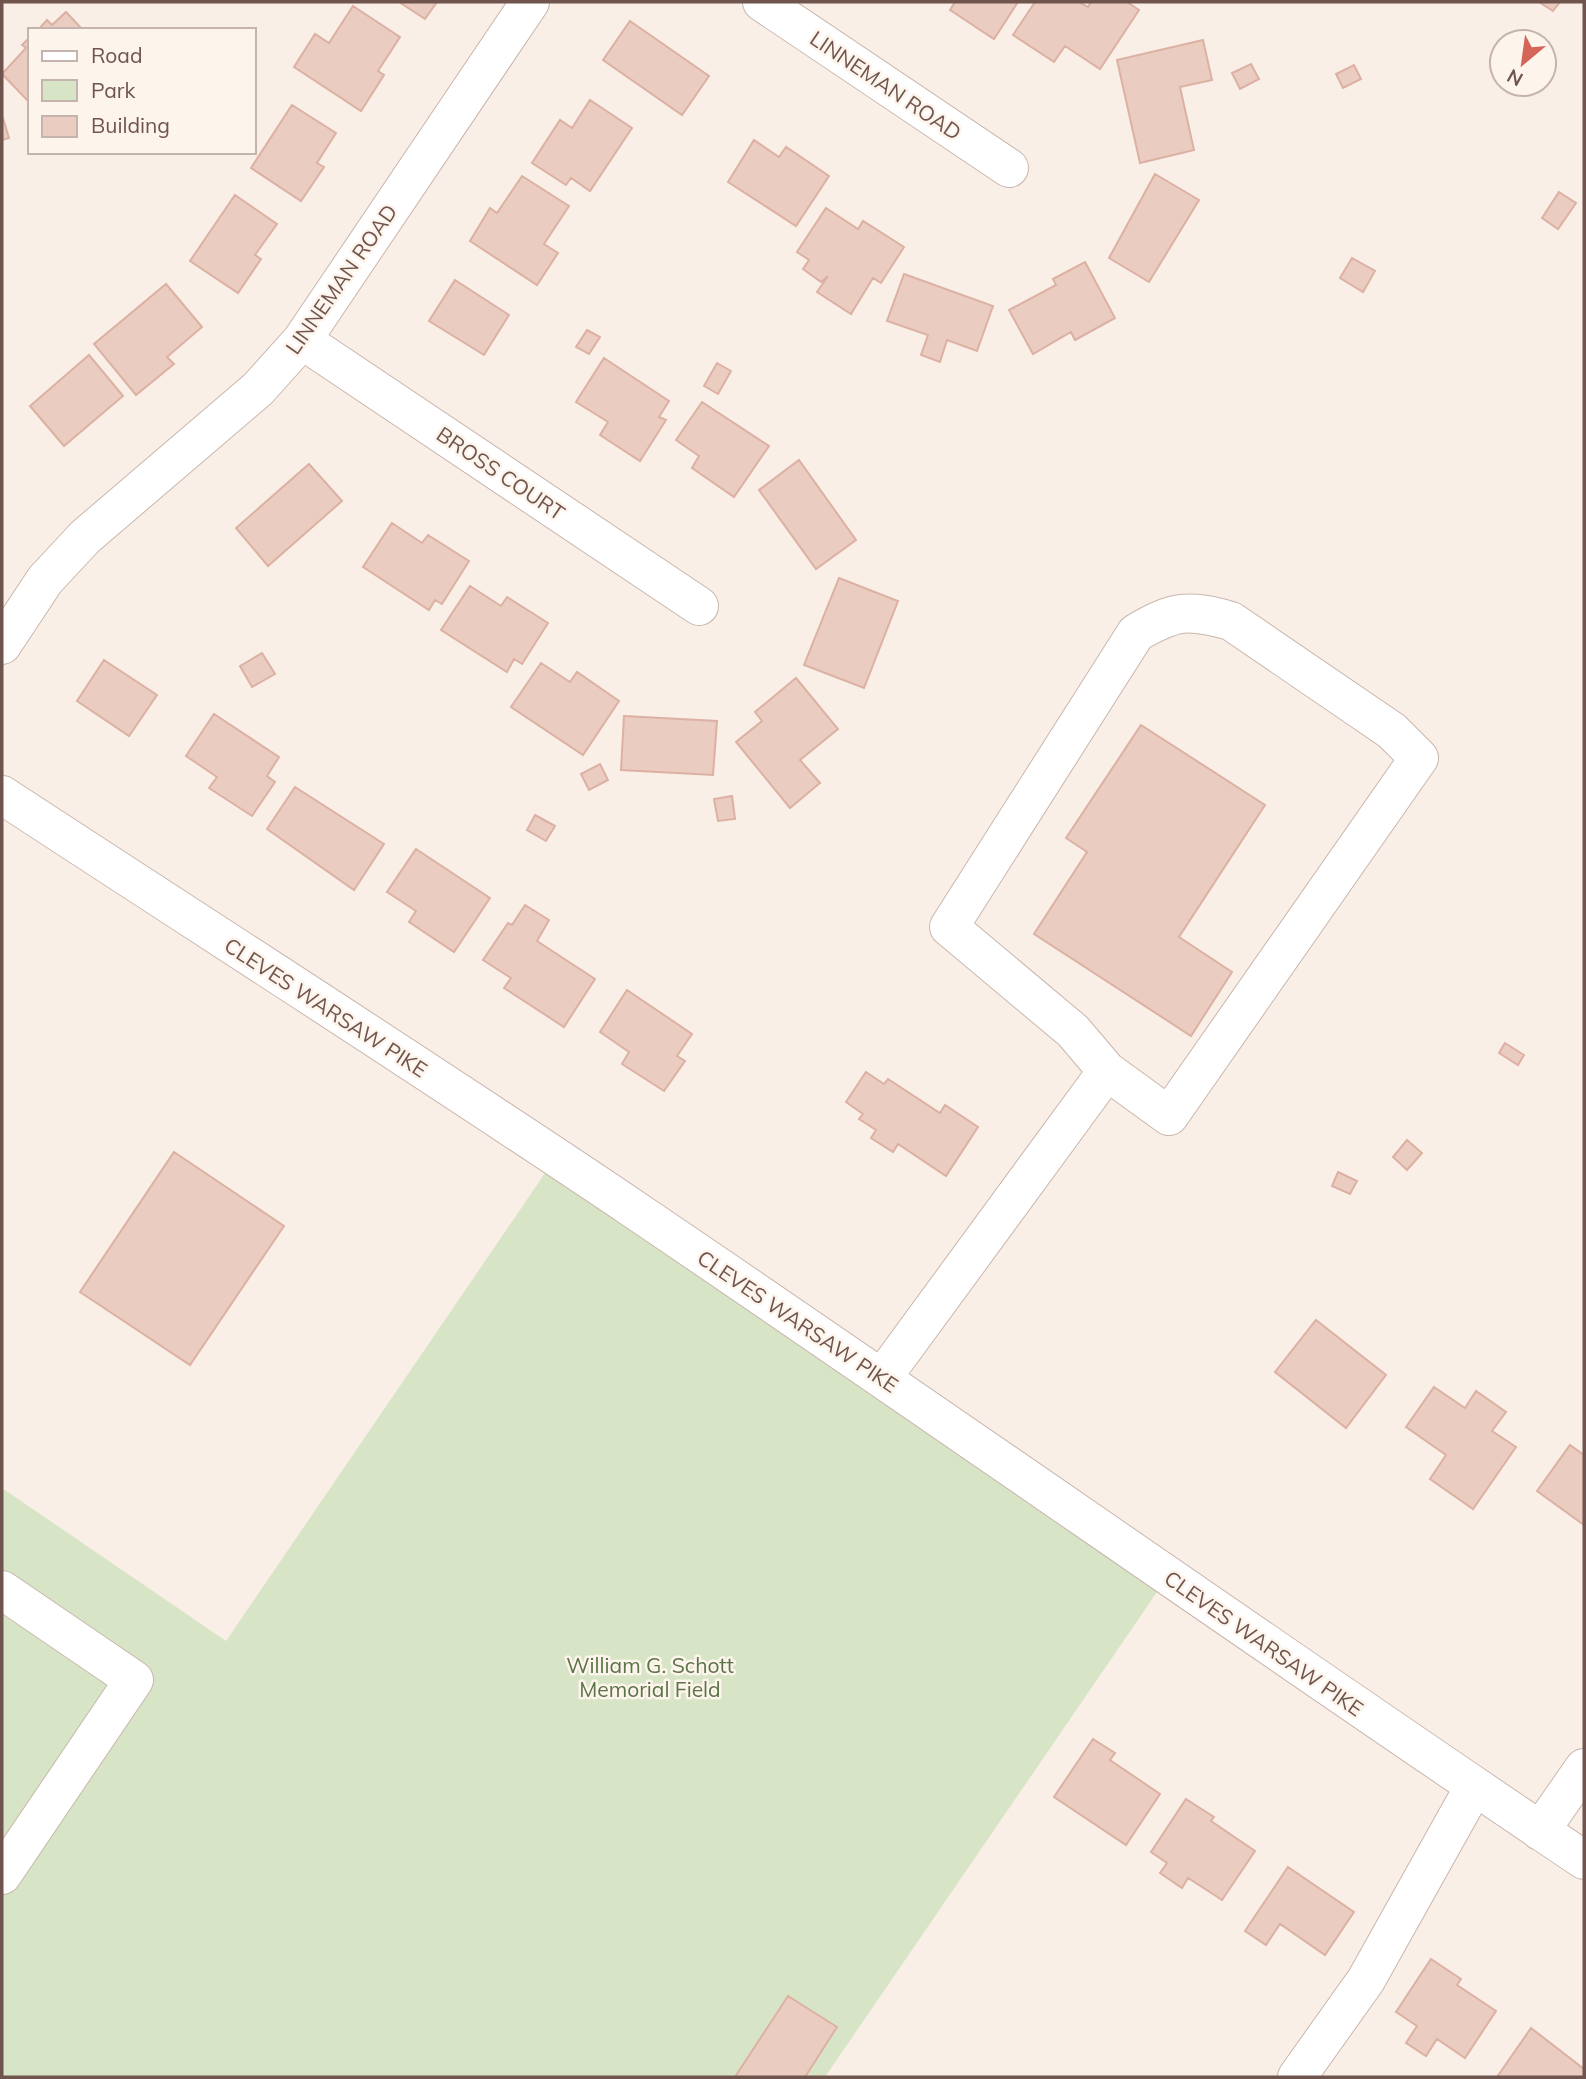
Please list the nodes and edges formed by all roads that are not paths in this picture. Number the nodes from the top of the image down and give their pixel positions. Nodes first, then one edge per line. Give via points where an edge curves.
1 (530, 2) edge
2 (762, 2) edge
3 (1009, 168) dead end
4 (302, 340) junction
5 (699, 606) dead end
6 (2, 645) edge
7 (2, 795) edge
8 (1107, 1071) junction
9 (882, 1378) junction
10 (2, 1590) edge
11 (1584, 1768) edge
12 (1474, 1787) junction
13 (1541, 1831) junction
14 (1584, 1860) edge
15 (2, 1875) edge
16 (1297, 2077) edge

1 - 4 street, LINNEMAN ROAD
2 - 3 street, LINNEMAN ROAD
4 - 5 street, BROSS COURT
4 - 6 street, LINNEMAN ROAD via 258,389 85,537 46,580
7 - 9 street, CLEVES WARSAW PIKE via 556,1157
8 - 8 street via 1169,1116 1419,758 1392,731 1231,621 1200,613 1165,616 1136,633 949,928 1073,1031
8 - 9 street
9 - 12 street, CLEVES WARSAW PIKE
10 - 15 street via 134,1680
11 - 13 street
12 - 13 street, CLEVES WARSAW PIKE
12 - 16 street via 1366,1980
13 - 14 street, CLEVES WARSAW PIKE

